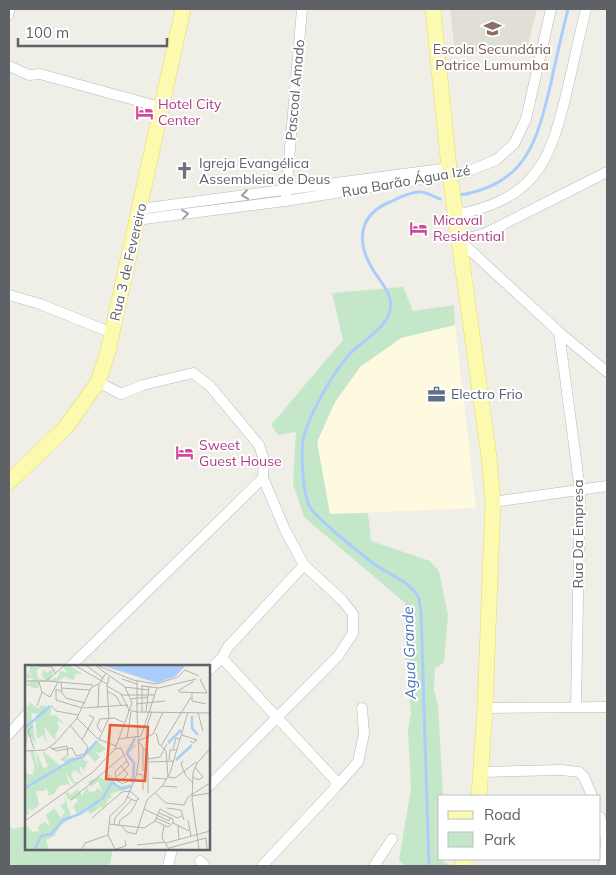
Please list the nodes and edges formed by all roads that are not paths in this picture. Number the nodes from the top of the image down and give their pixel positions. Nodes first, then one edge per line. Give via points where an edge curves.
1 (10, 9) edge
2 (183, 9) edge
3 (302, 9) edge
4 (433, 9) edge
5 (551, 9) edge
6 (586, 9) edge
7 (9, 16) edge
8 (9, 66) edge
9 (160, 107) junction
10 (450, 172) junction
11 (607, 172) edge
12 (286, 190) junction
13 (285, 201) junction
14 (456, 214) junction
15 (138, 215) junction
16 (459, 240) junction
17 (9, 295) edge
18 (559, 332) junction
19 (112, 333) junction
20 (607, 372) edge
21 (98, 382) junction
22 (263, 478) junction
23 (9, 482) edge
24 (607, 486) edge
25 (580, 490) junction
26 (493, 502) junction
27 (304, 565) junction
28 (222, 658) junction
29 (72, 665) edge
30 (210, 669) edge
31 (576, 707) junction
32 (607, 707) edge
33 (362, 708) dead end
34 (486, 708) junction
35 (25, 716) edge
36 (278, 718) junction
37 (9, 734) edge
38 (482, 772) junction
39 (210, 785) edge
40 (336, 788) junction
41 (479, 795) edge
42 (592, 795) edge
43 (601, 821) edge
44 (392, 839) dead end
45 (172, 850) edge
46 (168, 866) edge
47 (262, 866) edge
48 (374, 866) edge
49 (604, 866) edge

1 - 7 street
2 - 9 main road, Rua 3 de Fevereiro
3 - 12 street, Pascoal Amado
4 - 10 main road
5 - 10 street, Rua Barão Água Izé via 526,119 514,144 496,160 466,172
6 - 14 street via 555,135 540,167 504,199 488,207
8 - 9 street via 29,75 40,74
9 - 15 main road, Rua 3 de Fevereiro
10 - 12 street, Rua Barão Água Izé
10 - 13 street, Rua Barão Água Izé
10 - 14 main road
11 - 16 street via 484,234
12 - 13 street, Pascoal Amado
12 -> 15 street, Rua Barão Água Izé
15 -> 13 street, Rua Barão Água Izé
14 - 16 main road
15 - 19 main road, Rua 3 de Fevereiro
16 - 18 street
16 - 26 main road
17 - 19 street
18 - 20 street
18 - 25 street, Rua Da Empresa
19 - 21 main road, Rua 3 de Fevereiro
21 - 22 street via 120,394 194,373 210,386 259,445 264,460
21 - 23 main road, Rua 3 de Fevereiro via 66,427
22 - 27 street
22 - 29 street
24 - 25 street
25 - 26 street
25 - 31 street, Rua Da Empresa
26 - 34 main road
27 - 28 street via 228,647
27 - 36 street via 353,614 353,633 338,656
28 - 30 street
28 - 36 street
31 - 32 street
31 - 34 street
33 - 40 street via 364,734 358,762
34 - 38 main road
35 - 37 street
36 - 39 street
36 - 40 street via 336,781
38 - 41 main road
38 - 42 street via 580,772
40 - 47 street
43 - 49 street via 606,840
44 - 48 street
45 - 46 street

